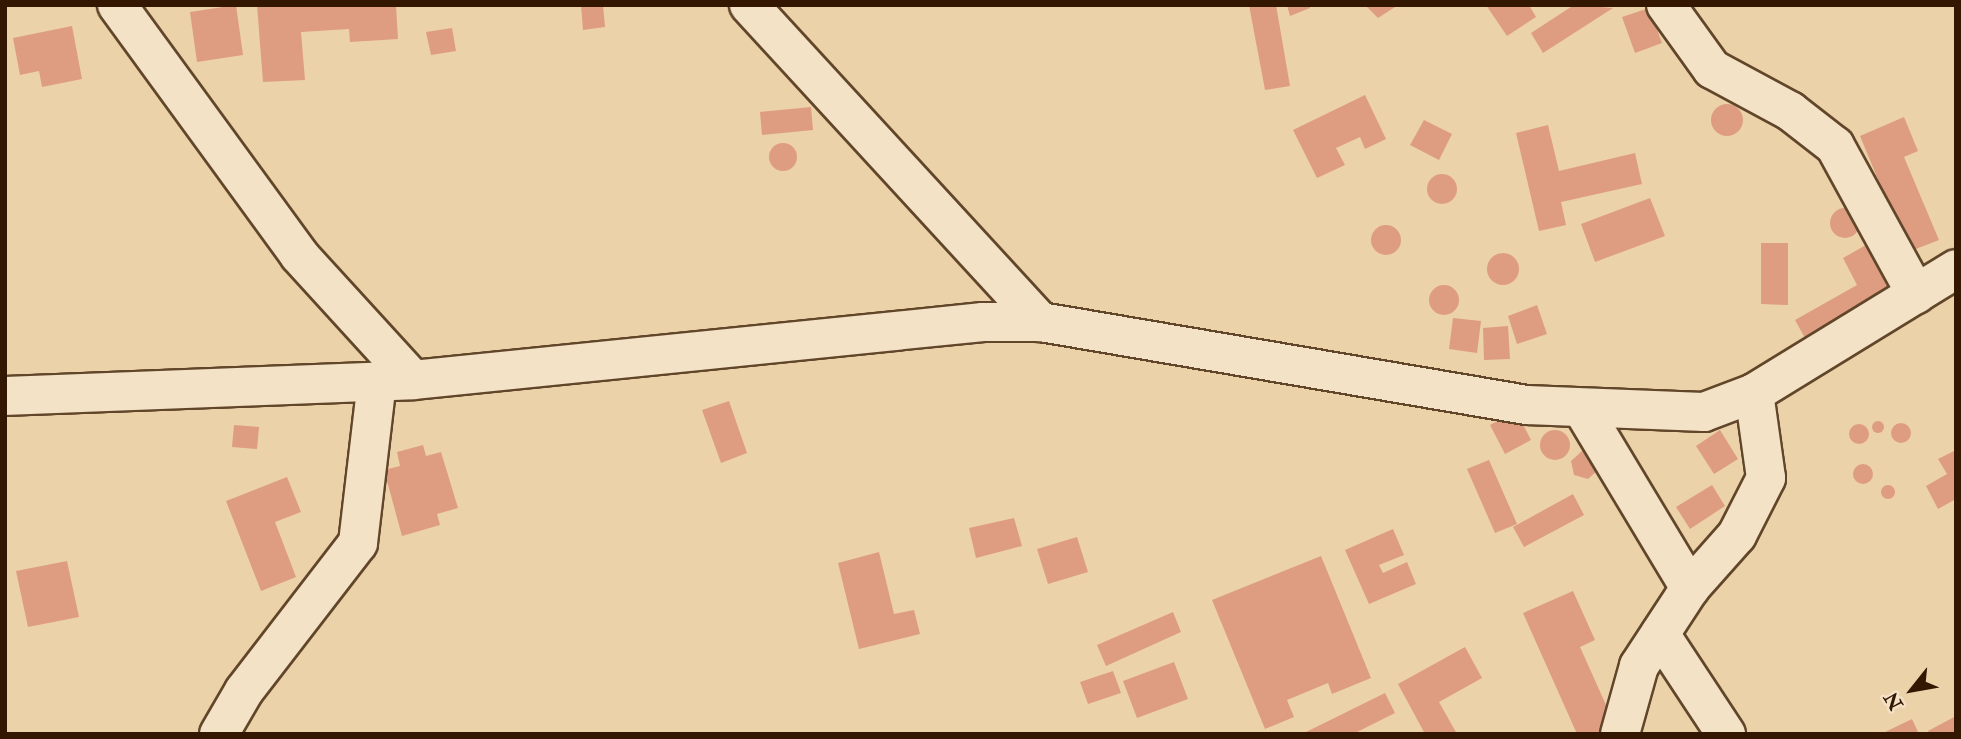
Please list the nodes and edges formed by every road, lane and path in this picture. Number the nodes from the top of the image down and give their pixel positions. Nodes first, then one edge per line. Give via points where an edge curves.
1 (117, 5) edge
2 (748, 5) edge
3 (1666, 5) edge
4 (1956, 269) edge
5 (1916, 294) junction
6 (1041, 321) junction
7 (395, 381) junction
8 (1754, 393) junction
9 (5, 396) edge
10 (1583, 410) junction
11 (1690, 588) junction
12 (1660, 634) junction
13 (219, 734) edge
14 (1620, 734) edge
15 (1726, 734) edge

1 - 7 street
2 - 6 street
3 - 5 street via 1712,69 1790,111 1835,146
4 - 5 street
5 - 8 street
6 - 7 street via 984,322
6 - 10 street
7 - 9 street
7 - 13 street via 358,543 244,691
8 - 10 street via 1704,412
8 - 11 street via 1766,478 1737,535
10 - 11 street
11 - 12 street
12 - 14 street via 1639,666
12 - 15 street

